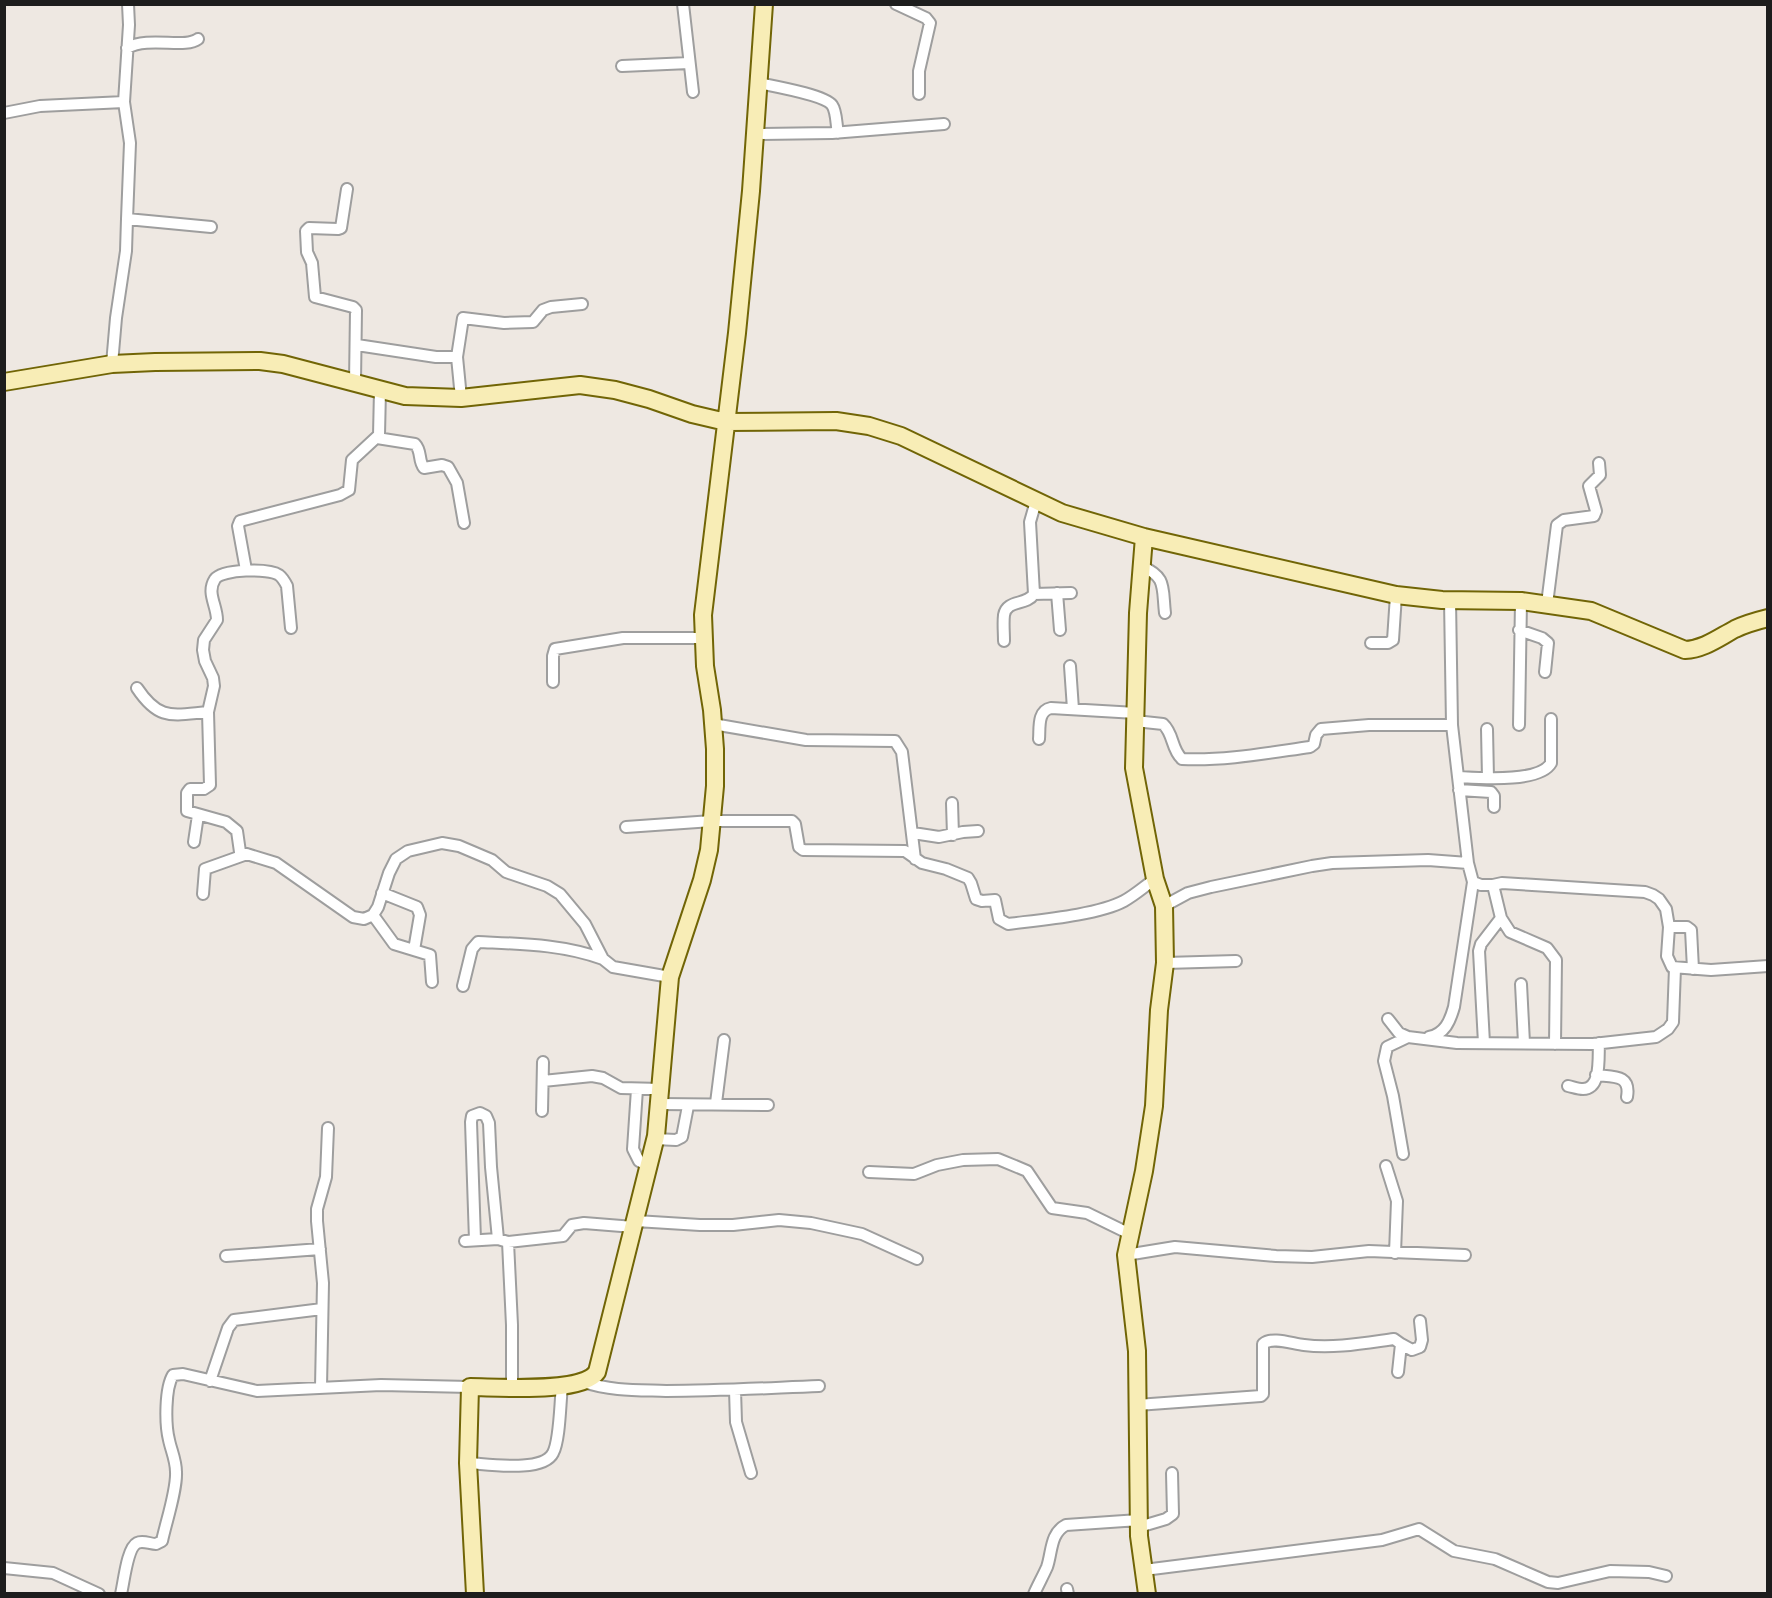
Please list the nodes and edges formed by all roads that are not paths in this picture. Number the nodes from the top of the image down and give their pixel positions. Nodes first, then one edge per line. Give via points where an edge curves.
1 (128, 4) edge
2 (683, 4) edge
3 (764, 4) edge
4 (896, 4) edge
5 (198, 39) dead end
6 (127, 48) junction
7 (689, 63) junction
8 (622, 66) dead end
9 (759, 83) junction
10 (693, 92) dead end
11 (919, 94) dead end
12 (124, 102) junction
13 (4, 113) edge
14 (944, 124) dead end
15 (838, 133) junction
16 (754, 134) junction
17 (347, 189) dead end
18 (127, 219) junction
19 (212, 226) dead end
20 (582, 304) dead end
21 (357, 345) junction
22 (457, 357) junction
23 (112, 364) junction
24 (4, 382) edge
25 (356, 382) junction
26 (380, 390) junction
27 (460, 398) junction
28 (726, 422) junction
29 (377, 438) junction
30 (1599, 463) dead end
31 (1035, 501) junction
32 (464, 523) dead end
33 (1143, 537) junction
34 (1141, 566) junction
35 (246, 570) junction
36 (1057, 593) junction
37 (1071, 593) dead end
38 (1034, 594) junction
39 (1396, 595) junction
40 (1450, 600) junction
41 (1521, 601) junction
42 (1547, 604) junction
43 (1165, 613) dead end
44 (1767, 618) edge
45 (291, 628) dead end
46 (1060, 630) dead end
47 (1519, 630) junction
48 (703, 638) junction
49 (1004, 640) dead end
50 (1371, 643) dead end
51 (1070, 666) dead end
52 (1545, 672) dead end
53 (553, 682) dead end
54 (137, 688) dead end
55 (1073, 709) junction
56 (208, 712) junction
57 (1135, 717) junction
58 (1551, 719) dead end
59 (713, 724) junction
60 (1452, 725) junction
61 (1519, 725) dead end
62 (1487, 729) dead end
63 (1039, 739) dead end
64 (1458, 777) junction
65 (1488, 778) junction
66 (1459, 790) junction
67 (952, 803) dead end
68 (1494, 807) dead end
69 (198, 815) junction
70 (712, 821) junction
71 (626, 827) dead end
72 (978, 831) dead end
73 (913, 834) junction
74 (953, 835) junction
75 (194, 842) dead end
76 (247, 854) junction
77 (915, 859) junction
78 (1468, 862) junction
79 (1155, 879) junction
80 (1473, 882) junction
81 (1493, 885) junction
82 (382, 893) junction
83 (203, 894) dead end
84 (1164, 906) junction
85 (373, 915) junction
86 (1501, 918) junction
87 (1669, 927) junction
88 (414, 950) junction
89 (603, 960) junction
90 (1236, 961) dead end
91 (1165, 963) junction
92 (1767, 966) edge
93 (1675, 968) junction
94 (1693, 969) junction
95 (670, 977) junction
96 (432, 982) dead end
97 (1521, 984) dead end
98 (463, 986) dead end
99 (1388, 1019) dead end
100 (1408, 1037) junction
101 (1425, 1038) junction
102 (724, 1040) dead end
103 (1484, 1043) junction
104 (1524, 1043) junction
105 (1599, 1043) junction
106 (1555, 1044) junction
107 (543, 1062) dead end
108 (1596, 1075) junction
109 (543, 1082) junction
110 (1568, 1086) dead end
111 (637, 1089) junction
112 (660, 1097) junction
113 (1627, 1097) dead end
114 (716, 1103) junction
115 (768, 1105) dead end
116 (688, 1106) junction
117 (543, 1111) dead end
118 (328, 1128) dead end
119 (656, 1139) junction
120 (1402, 1154) dead end
121 (649, 1166) junction
122 (1386, 1166) dead end
123 (869, 1172) dead end
124 (635, 1224) junction
125 (1130, 1234) junction
126 (503, 1240) junction
127 (320, 1249) junction
128 (1395, 1252) junction
129 (1126, 1255) junction
130 (226, 1256) dead end
131 (1465, 1256) dead end
132 (917, 1259) dead end
133 (322, 1309) junction
134 (1420, 1321) dead end
135 (1401, 1344) junction
136 (1398, 1372) dead end
137 (210, 1381) junction
138 (584, 1382) junction
139 (819, 1386) dead end
140 (321, 1387) junction
141 (470, 1387) junction
142 (512, 1387) junction
143 (562, 1387) junction
144 (735, 1390) junction
145 (1137, 1405) junction
146 (468, 1463) junction
147 (751, 1473) dead end
148 (1172, 1473) dead end
149 (1139, 1523) junction
150 (4, 1568) edge
151 (1144, 1570) junction
152 (1666, 1576) dead end
153 (75, 1589) edge
154 (99, 1593) edge
155 (121, 1593) edge
156 (475, 1593) edge
157 (1034, 1593) edge
158 (1147, 1593) edge

1 - 6 street
2 - 7 street
3 - 9 street
4 - 11 street via 930,23 919,71
5 - 6 street via 190,43 146,42
6 - 12 street
7 - 8 street
7 - 10 street
9 - 15 street via 827,101 835,112
9 - 16 street
12 - 13 street via 40,106
12 - 18 street via 130,143
14 - 15 street
15 - 16 street
16 - 28 street
17 - 21 street via 341,228 308,229 306,241 314,296 355,308
18 - 19 street
18 - 23 street
20 - 22 street via 551,307 532,322 504,323 464,317
21 - 22 street
21 - 25 street
22 - 27 street
23 - 24 street
23 - 25 street via 261,361
25 - 26 street
26 - 27 street via 405,396
26 - 29 street
27 - 28 street via 580,385 615,390
28 - 31 street via 836,421 869,426 901,436
28 - 48 street
29 - 32 street via 415,444 424,468 448,467 457,483
29 - 35 street via 352,460 349,490 240,521
30 - 42 street via 1600,476 1589,486 1594,516 1564,520 1557,525
31 - 33 street
31 - 38 street via 1030,522
33 - 34 street
33 - 39 street
34 - 43 street via 1158,574
34 - 57 street
35 - 45 street via 277,573 285,580
35 - 56 street via 217,577 211,591 217,620 204,640 205,662 214,686
36 - 37 street
36 - 38 street
36 - 46 street
38 - 49 street via 1028,601 1007,608
39 - 40 street
39 - 50 street via 1393,640 1388,644
40 - 41 street
40 - 60 street
41 - 42 street
41 - 47 street
42 - 44 street via 1591,611 1685,650 1714,642 1749,622
47 - 52 street via 1548,643
47 - 61 street
48 - 53 street via 623,638 555,649
48 - 59 street
51 - 55 street
54 - 56 street via 157,711
55 - 57 street
55 - 63 street via 1045,710 1041,714
56 - 69 street via 210,785 191,789 186,810
57 - 60 street via 1163,724 1182,759 1234,758 1310,747 1321,729 1377,724
57 - 79 street via 1134,768
58 - 65 street via 1549,767 1510,778
59 - 70 street
59 - 73 street via 806,740 895,741 902,752
60 - 64 street
62 - 65 street
64 - 65 street
64 - 66 street
66 - 68 street via 1491,792
66 - 78 street
67 - 74 street
69 - 75 street
69 - 76 street via 232,826 238,835 239,850
70 - 71 street
70 - 77 street via 792,821 803,850 905,851
70 - 95 street via 702,880
72 - 74 street
73 - 74 street
73 - 77 street
76 - 83 street via 205,869
76 - 85 street via 276,863 352,917 364,919
77 - 79 street via 970,879 976,899 995,900 999,919 1008,924 1116,904
78 - 80 street
78 - 84 street via 1332,863 1199,890
79 - 84 street
80 - 81 street
80 - 101 street via 1450,1022 1434,1036
81 - 86 street
81 - 87 street via 1645,892 1663,903
82 - 85 street
82 - 88 street via 417,907 420,915
82 - 89 street via 396,859 408,851 442,843 459,846 492,860 506,872 560,894 585,924
84 - 91 street
85 - 88 street via 394,944
86 - 103 street via 1480,944 1479,951
86 - 106 street via 1510,932 1547,948 1556,960
87 - 93 street via 1667,956
87 - 94 street via 1691,930
88 - 96 street via 432,958
89 - 95 street via 625,970
89 - 98 street via 584,952 536,944 478,942 472,949
90 - 91 street
91 - 125 street via 1154,1106
92 - 94 street
93 - 94 street
93 - 105 street via 1672,1022 1668,1029 1656,1037
95 - 112 street
97 - 104 street
99 - 100 street via 1399,1033
100 - 101 street
100 - 120 street via 1387,1047 1384,1061 1394,1096
101 - 103 street
102 - 114 street
103 - 104 street
104 - 106 street
105 - 106 street
105 - 108 street
107 - 109 street
108 - 110 street via 1589,1088
108 - 113 street via 1622,1079 1628,1089
109 - 111 street via 592,1076 621,1088
109 - 117 street
111 - 112 street
111 - 121 street via 633,1149 639,1161
112 - 116 street
112 - 119 street
114 - 115 street
114 - 116 street
116 - 119 street via 682,1137
118 - 127 street via 326,1177 317,1209
119 - 121 street
121 - 124 street
122 - 128 street via 1397,1201
123 - 125 street via 914,1174 963,1160 998,1159 1027,1172 1052,1208 1087,1213
124 - 126 street via 584,1223 572,1226 563,1236
124 - 132 street via 733,1225 779,1220 862,1234
124 - 138 street via 597,1372
125 - 129 street
126 - 126 street via 470,1241 471,1122 472,1116 480,1113 489,1123 491,1167
126 - 142 street via 512,1325
127 - 130 street
127 - 133 street
128 - 129 street via 1312,1257 1175,1247
128 - 131 street
129 - 145 street via 1137,1352
133 - 137 street via 234,1320
133 - 140 street
134 - 135 street via 1420,1347 1412,1350
135 - 136 street
135 - 145 street via 1394,1340 1308,1346 1270,1340 1263,1344 1261,1396
137 - 140 street via 257,1391
137 - 155 street via 183,1374 171,1378 166,1420 176,1471 169,1509 160,1542 134,1544
138 - 143 street
138 - 144 street via 619,1390
139 - 144 street
140 - 141 street
141 - 142 street
141 - 146 street
142 - 143 street
143 - 146 street via 555,1450 548,1460 532,1465
144 - 147 street via 736,1422
145 - 149 street
146 - 156 street
148 - 149 street via 1173,1514 1166,1519
149 - 151 street
149 - 157 street via 1059,1528 1047,1568
150 - 153 street via 52,1573
151 - 152 street via 1382,1540 1419,1529 1454,1551 1495,1559 1548,1582 1610,1571
151 - 158 street
153 - 154 street

